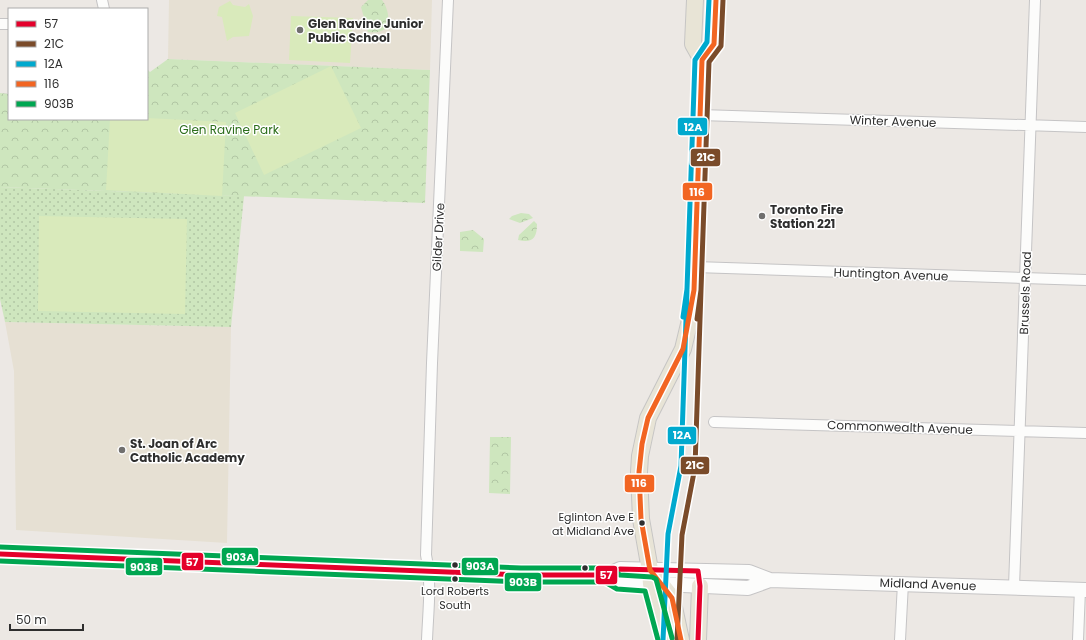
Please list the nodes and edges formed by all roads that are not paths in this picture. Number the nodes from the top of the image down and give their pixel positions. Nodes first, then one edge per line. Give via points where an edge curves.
1 (448, 0) edge
2 (695, 0) edge
3 (716, 0) edge
4 (1035, 0) edge
5 (702, 60) junction
6 (700, 115) junction
7 (1029, 126) junction
8 (1086, 127) edge
9 (695, 267) junction
10 (1026, 279) junction
11 (1086, 280) edge
12 (714, 422) dead end
13 (1019, 431) junction
14 (1086, 433) edge
15 (0, 554) edge
16 (429, 570) junction
17 (654, 579) junction
18 (770, 580) junction
19 (903, 583) junction
20 (700, 586) junction
21 (1014, 587) junction
22 (1083, 589) edge
23 (427, 640) edge
24 (665, 640) edge
25 (681, 640) edge
26 (698, 640) edge
27 (900, 640) edge
28 (1078, 640) edge

1 - 16 street, Gilder Drive via 431,392 426,555
2 - 5 main road via 693,44
3 - 5 main road via 714,44
4 - 7 street, Brussels Road
5 - 6 main road
6 - 7 street, Winter Avenue
6 - 9 main road
7 - 8 street, Winter Avenue
7 - 10 street, Brussels Road
9 - 10 street, Huntington Avenue
9 - 17 main road via 689,324 682,349 648,418 640,456 642,519
10 - 11 street, Huntington Avenue
10 - 13 street, Brussels Road
12 - 13 street, Commonwealth Avenue
13 - 14 street, Commonwealth Avenue
13 - 21 street, Brussels Road
15 - 16 main road, Midland Avenue
16 - 17 main road, Midland Avenue via 521,575 607,575 620,569
16 - 23 street, Gilder Drive
17 - 18 main road, Midland Avenue via 749,572
17 - 20 main road, Midland Avenue
17 - 24 main road
17 - 25 main road via 672,598
18 - 19 main road, Midland Avenue
18 - 20 main road, Midland Avenue via 748,588
19 - 21 main road, Midland Avenue
19 - 27 street
20 - 26 main road
21 - 22 main road, Midland Avenue
22 - 28 street

